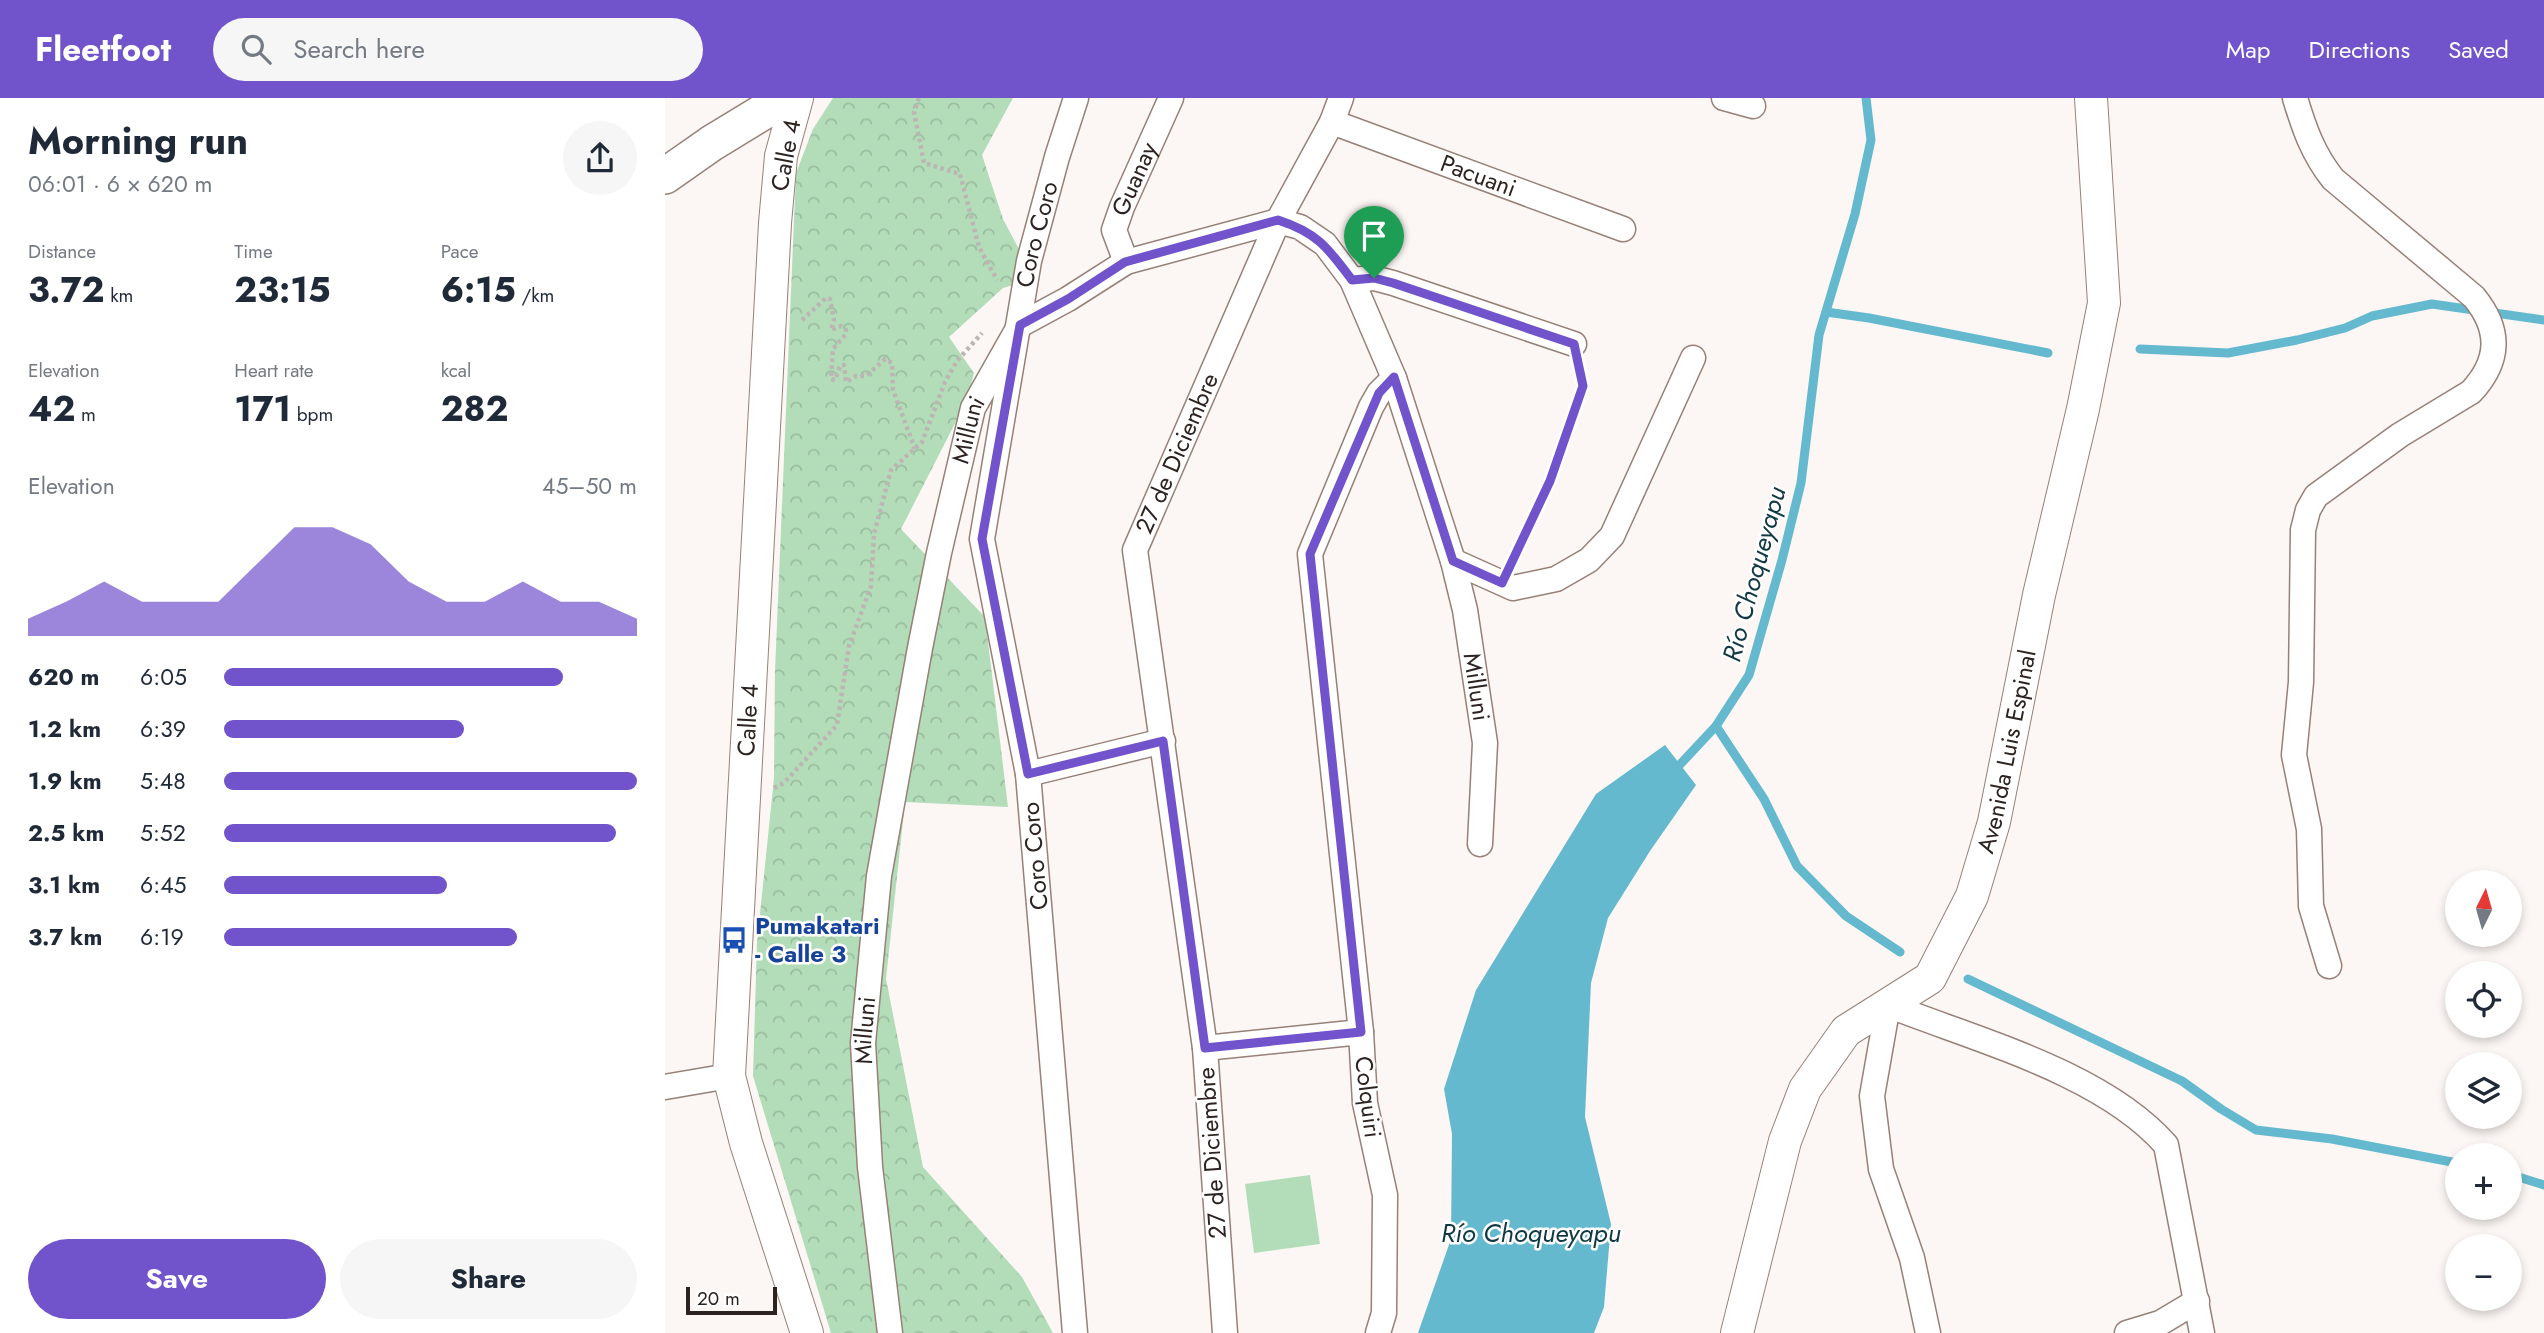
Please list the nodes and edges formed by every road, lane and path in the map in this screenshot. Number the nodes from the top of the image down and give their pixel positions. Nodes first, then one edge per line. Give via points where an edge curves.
1 (786, 98) edge
2 (797, 98) edge
3 (919, 98) edge
4 (1076, 98) edge
5 (1171, 98) edge
6 (1341, 98) edge
7 (1724, 98) edge
8 (2091, 98) edge
9 (2295, 98) edge
10 (1753, 106) dead end
11 (1332, 122) junction
12 (665, 176) edge
13 (1278, 220) junction
14 (1623, 229) dead end
15 (1125, 262) junction
16 (1352, 280) junction
17 (793, 324) dead end
18 (1020, 325) junction
19 (1574, 344) joint
20 (1693, 358) dead end
21 (1394, 377) junction
22 (915, 449) junction
23 (1453, 561) junction
24 (1502, 583) junction
25 (1163, 741) junction
26 (1028, 774) junction
27 (772, 789) dead end
28 (1480, 844) dead end
29 (2329, 966) dead end
30 (1888, 1005) junction
31 (1361, 1032) junction
32 (1205, 1048) junction
33 (729, 1076) junction
34 (665, 1087) edge
35 (2197, 1301) junction
36 (807, 1333) edge
37 (890, 1333) edge
38 (1075, 1333) edge
39 (1225, 1333) edge
40 (1378, 1333) edge
41 (1737, 1333) edge
42 (1928, 1333) edge
43 (2127, 1333) edge
44 (2202, 1333) edge

1 - 12 main road
2 - 33 street, Calle 4 via 781,156 775,223
3 - 18 path via 914,112 924,163 960,174 979,247
4 - 18 street, Coro Coro via 1029,261
5 - 15 street, Guanay via 1114,230
6 - 11 street, 27 de Diciembre
7 - 10 street
8 - 30 street, Avenida Luis Espinal via 2104,303 1994,822 1972,897 1930,978
9 - 29 street via 2308,139 2333,179 2474,297 2485,311 2493,336 2486,377 2471,392 2348,471 2316,496 2308,510 2303,530 2301,682 2294,755 2309,829 2311,906
11 - 13 street, 27 de Diciembre
11 - 14 street, Pacuani
13 - 15 street
13 - 16 street, Milluni via 1300,227 1325,244
13 - 25 street, 27 de Diciembre via 1135,550
15 - 18 street
16 - 19 street via 1374,278 1393,283
16 - 21 street, Milluni
17 - 22 path via 830,299 831,330 844,327 846,334 833,349 831,379 835,380 843,365 846,382 866,376 885,359 893,363 893,390
18 - 22 path via 989,324 957,361
18 - 26 street, Coro Coro via 982,539
18 - 37 street, Milluni via 973,408 923,634 879,876 863,1043 870,1167
19 - 24 path via 1583,386 1550,481
20 - 24 street via 1612,536 1589,560 1556,579 1513,588
21 - 23 street, Milluni
21 - 31 street, Colquiri via 1371,407 1310,554
22 - 27 path via 891,470 874,534 871,586 849,646 837,725 784,783
23 - 24 street
23 - 28 street, Milluni via 1485,743
25 - 26 street
25 - 32 street, 27 de Diciembre
26 - 38 street, Coro Coro
30 - 35 street via 2025,1055 2118,1103 2155,1132 2166,1146
30 - 41 street, Avenida Luis Espinal via 1846,1031 1805,1089 1784,1141
30 - 42 street via 1872,1096 1881,1170 1912,1258
31 - 32 street
31 - 40 street, Colquiri via 1365,1103 1385,1195 1384,1313
32 - 39 street, 27 de Diciembre
33 - 34 street
33 - 36 street, Calle 4
35 - 43 street via 2160,1323
35 - 44 street

